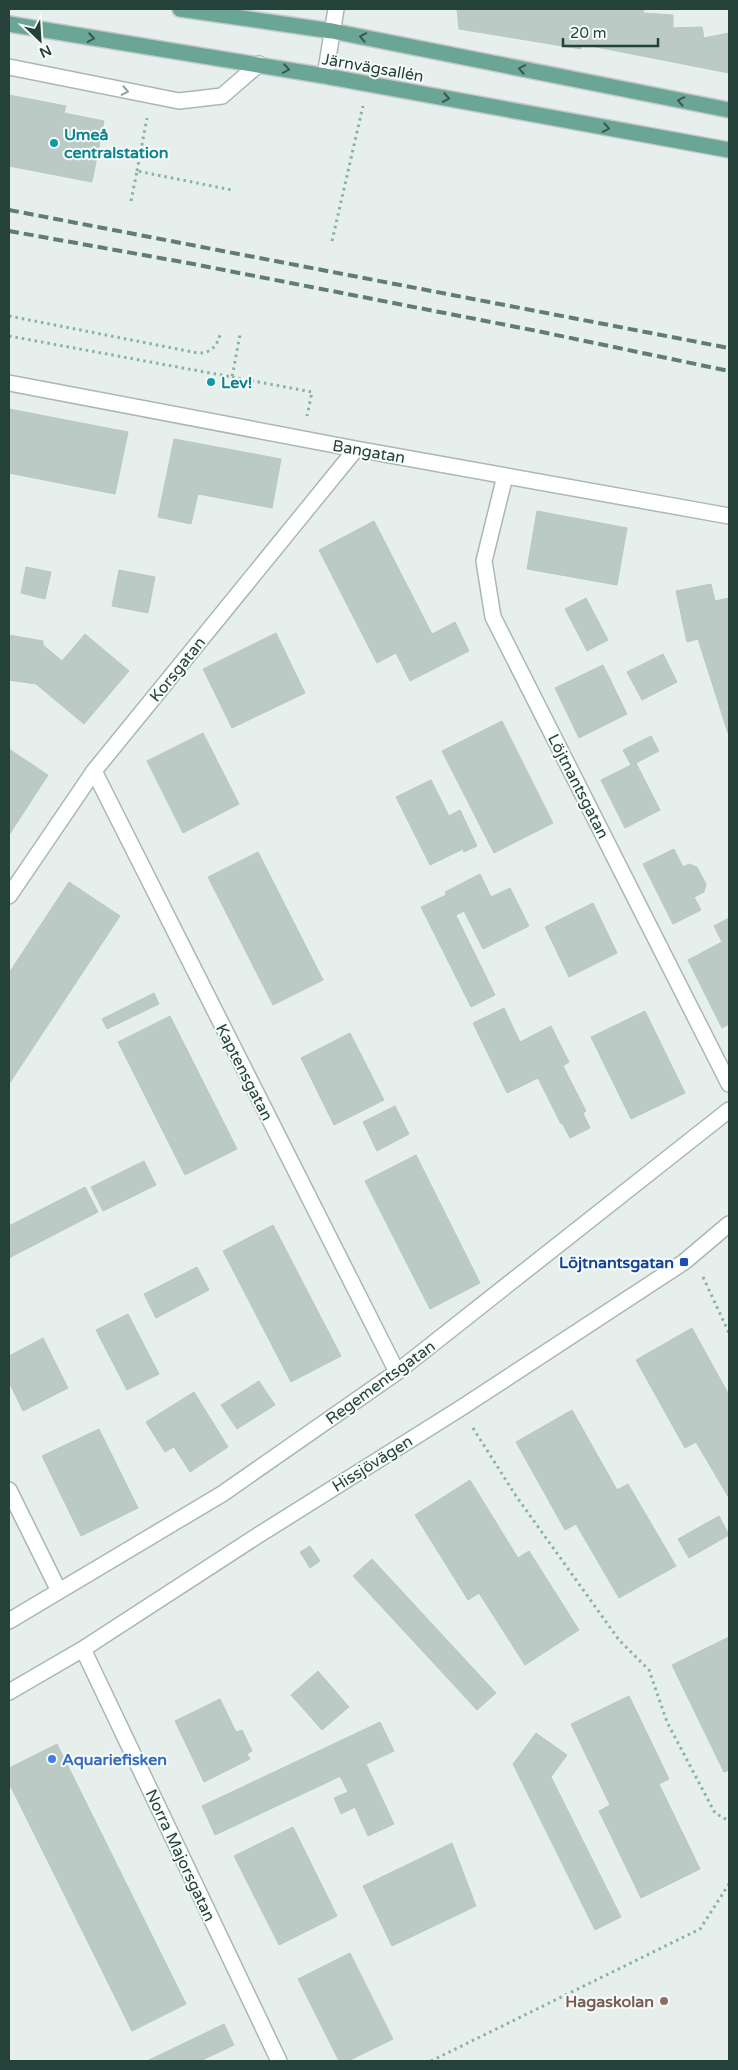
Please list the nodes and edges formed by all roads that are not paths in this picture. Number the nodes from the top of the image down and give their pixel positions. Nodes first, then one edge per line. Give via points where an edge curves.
1 (180, 9) edge
2 (336, 9) edge
3 (9, 24) edge
4 (332, 31) junction
5 (259, 64) junction
6 (9, 67) edge
7 (324, 76) junction
8 (729, 110) edge
9 (729, 150) edge
10 (9, 383) edge
11 (356, 449) junction
12 (505, 476) junction
13 (729, 516) edge
14 (94, 771) junction
15 (9, 896) edge
16 (729, 1084) edge
17 (729, 1110) edge
18 (729, 1224) edge
19 (396, 1372) junction
20 (9, 1490) edge
21 (59, 1591) junction
22 (9, 1621) edge
23 (83, 1649) junction
24 (9, 1692) edge
25 (279, 2061) edge

1 - 4 main road, Järnvägsallén
2 - 4 street
3 -> 5 main road, Järnvägsallén
4 - 7 street
8 -> 4 main road, Järnvägsallén
6 -> 5 street via 179,101 222,96
5 -> 7 main road, Järnvägsallén
7 -> 9 main road, Järnvägsallén
10 - 11 street, Bangatan
11 - 12 street, Bangatan
11 - 14 street, Korsgatan
12 - 13 street, Bangatan
12 - 16 street, Löjtnantsgatan via 484,561 493,617
14 - 15 street, Korsgatan
14 - 19 street, Kaptensgatan
17 - 19 street, Regementsgatan
18 - 23 street, Hissjövägen via 693,1255 461,1408
19 - 21 street, Regementsgatan via 222,1494
20 - 21 street
21 - 22 street, Regementsgatan
23 - 24 street, Hissjövägen
23 - 25 street, Norra Majorsgatan

